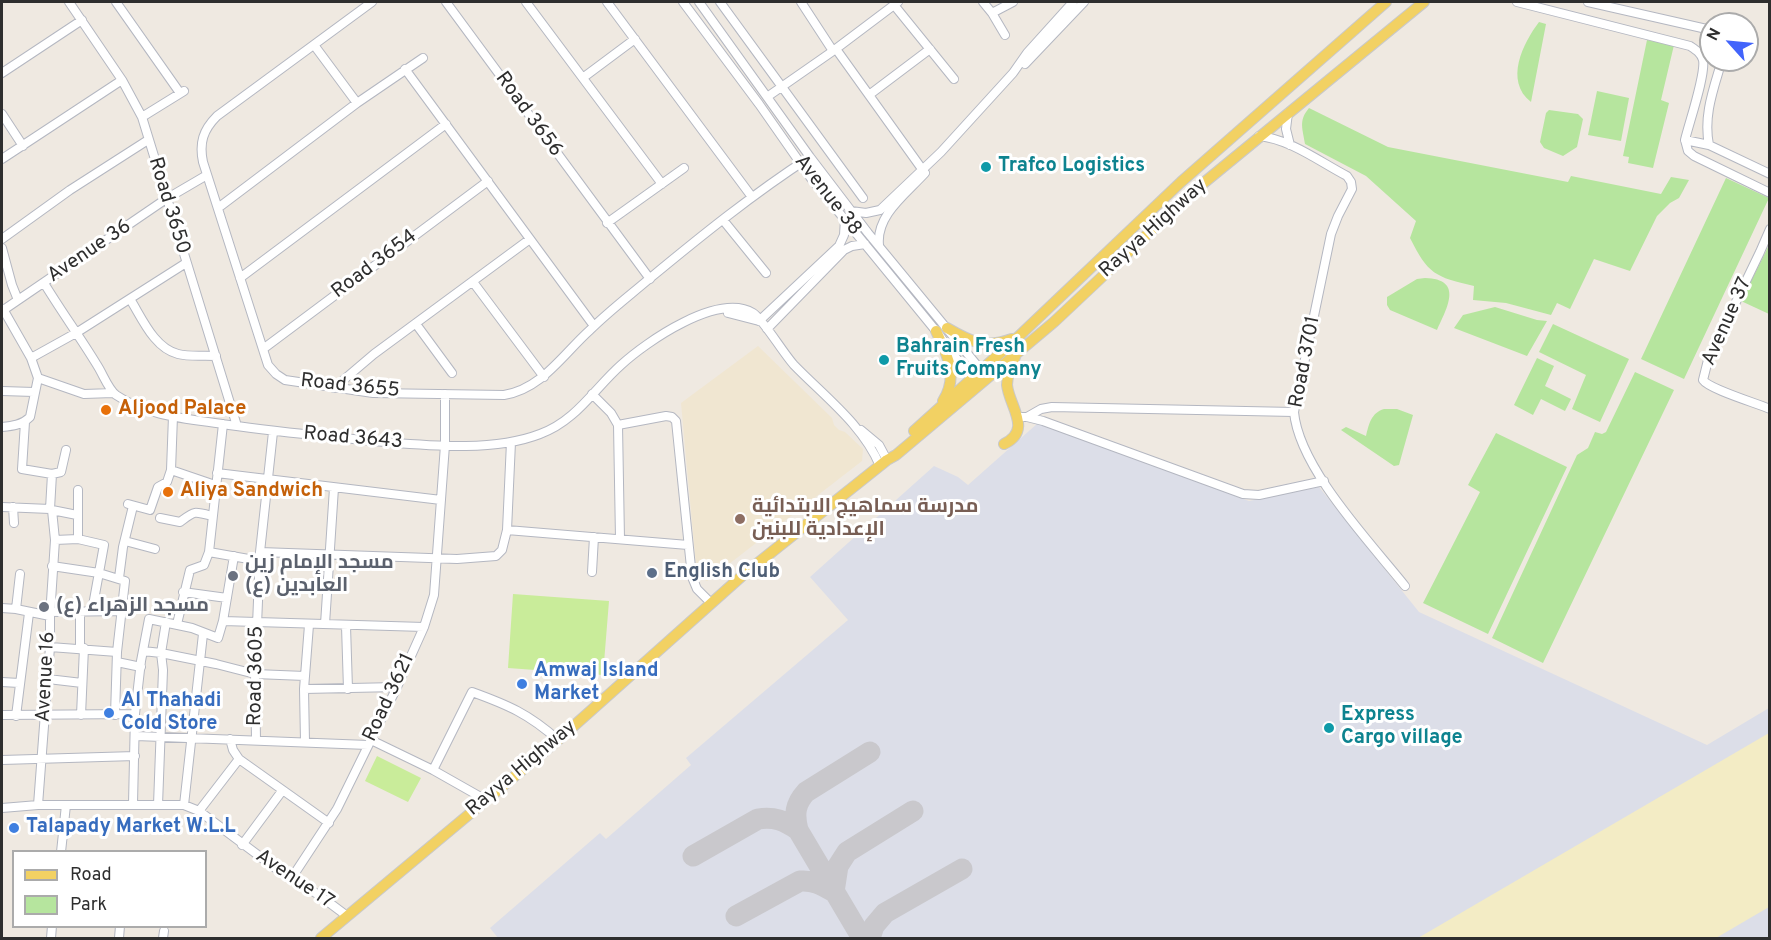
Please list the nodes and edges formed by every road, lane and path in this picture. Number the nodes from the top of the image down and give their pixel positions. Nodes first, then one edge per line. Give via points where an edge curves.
1 (69, 2) edge
2 (116, 2) edge
3 (372, 2) edge
4 (458, 2) edge
5 (526, 2) edge
6 (607, 2) edge
7 (682, 2) edge
8 (699, 2) edge
9 (720, 2) edge
10 (801, 2) edge
11 (982, 2) edge
12 (1013, 2) edge
13 (1072, 2) edge
14 (1084, 2) edge
15 (1386, 2) edge
16 (1424, 2) edge
17 (1517, 2) edge
18 (1588, 2) edge
19 (896, 3) edge
20 (448, 4) edge
21 (992, 13) junction
22 (82, 20) junction
23 (1699, 27) edge
24 (1005, 35) dead end
25 (635, 39) junction
26 (314, 45) junction
27 (930, 49) junction
28 (835, 50) junction
29 (423, 58) dead end
30 (405, 69) junction
31 (1719, 72) edge
32 (2, 73) edge
33 (1013, 73) junction
34 (584, 77) junction
35 (954, 79) dead end
36 (122, 80) junction
37 (782, 87) junction
38 (869, 95) junction
39 (767, 97) junction
40 (357, 103) junction
41 (1288, 112) junction
42 (2, 114) edge
43 (142, 117) junction
44 (446, 124) junction
45 (1259, 136) junction
46 (148, 140) junction
47 (1684, 140) junction
48 (1290, 145) junction
49 (1709, 145) junction
50 (23, 146) junction
51 (941, 152) junction
52 (810, 157) junction
53 (2, 159) edge
54 (800, 164) junction
55 (684, 168) dead end
56 (922, 169) junction
57 (1770, 174) edge
58 (207, 175) junction
59 (488, 181) junction
60 (662, 184) junction
61 (1770, 193) edge
62 (752, 197) junction
63 (863, 198) dead end
64 (166, 199) junction
65 (218, 208) junction
66 (851, 211) junction
67 (844, 219) junction
68 (723, 220) junction
69 (607, 222) junction
70 (1770, 229) edge
71 (2, 239) edge
72 (530, 239) junction
73 (865, 244) junction
74 (879, 246) junction
75 (2, 248) edge
76 (186, 263) junction
77 (766, 273) dead end
78 (240, 278) junction
79 (650, 279) junction
80 (473, 282) junction
81 (44, 284) junction
82 (130, 299) junction
83 (18, 300) junction
84 (2, 310) edge
85 (759, 321) junction
86 (416, 324) junction
87 (594, 326) junction
88 (947, 328) junction
89 (767, 329) junction
90 (936, 331) junction
91 (76, 333) junction
92 (1018, 337) junction
93 (263, 349) junction
94 (1019, 351) junction
95 (216, 356) junction
96 (31, 358) junction
97 (452, 373) dead end
98 (984, 374) junction
99 (544, 377) junction
100 (38, 378) junction
101 (975, 382) junction
102 (334, 388) junction
103 (2, 391) edge
104 (34, 392) junction
105 (113, 393) junction
106 (445, 394) junction
107 (592, 394) junction
108 (1770, 409) edge
109 (937, 411) junction
110 (1294, 412) junction
111 (173, 416) junction
112 (1022, 417) junction
113 (25, 422) junction
114 (223, 424) junction
115 (618, 425) junction
116 (237, 426) junction
117 (2, 427) edge
118 (273, 432) junction
119 (512, 442) junction
120 (1005, 444) dead end
121 (445, 445) junction
122 (66, 450) dead end
123 (884, 463) junction
124 (171, 470) junction
125 (217, 473) junction
126 (52, 474) junction
127 (268, 479) junction
128 (1324, 481) junction
129 (215, 485) junction
130 (334, 488) junction
131 (78, 490) dead end
132 (441, 500) junction
133 (2, 507) edge
134 (13, 507) junction
135 (51, 509) junction
136 (77, 514) junction
137 (212, 516) junction
138 (160, 518) dead end
139 (14, 523) dead end
140 (507, 530) junction
141 (594, 537) junction
142 (78, 539) junction
143 (620, 539) junction
144 (55, 540) junction
145 (125, 542) junction
146 (688, 544) junction
147 (155, 549) dead end
148 (209, 552) junction
149 (330, 554) junction
150 (234, 556) junction
151 (260, 556) junction
152 (436, 558) junction
153 (52, 566) junction
154 (592, 572) dead end
155 (99, 573) junction
156 (20, 574) dead end
157 (119, 578) junction
158 (1405, 586) dead end
159 (183, 592) junction
160 (226, 598) junction
161 (711, 603) junction
162 (2, 608) edge
163 (16, 609) junction
164 (123, 611) junction
165 (92, 612) junction
166 (29, 613) junction
167 (80, 613) junction
168 (50, 614) junction
169 (223, 621) junction
170 (258, 621) junction
171 (166, 622) junction
172 (177, 624) junction
173 (325, 624) junction
174 (309, 625) junction
175 (346, 626) junction
176 (424, 627) junction
177 (203, 634) junction
178 (50, 647) junction
179 (82, 648) junction
180 (144, 651) junction
181 (117, 652) junction
182 (161, 653) junction
183 (199, 661) junction
184 (117, 662) junction
185 (141, 667) junction
186 (255, 674) junction
187 (305, 676) junction
188 (48, 679) junction
189 (2, 682) edge
190 (19, 683) junction
191 (82, 683) junction
192 (397, 687) junction
193 (304, 689) junction
194 (348, 689) junction
195 (135, 714) junction
196 (2, 715) edge
197 (45, 715) junction
198 (81, 715) junction
199 (115, 715) junction
200 (16, 716) junction
201 (136, 736) junction
202 (161, 737) junction
203 (191, 738) junction
204 (230, 739) junction
205 (256, 740) junction
206 (558, 740) junction
207 (305, 742) junction
208 (370, 743) junction
209 (135, 756) junction
210 (239, 759) junction
211 (2, 760) edge
212 (42, 760) junction
213 (434, 770) junction
214 (282, 791) junction
215 (486, 800) junction
216 (133, 804) junction
217 (158, 804) junction
218 (38, 805) junction
219 (66, 805) junction
220 (184, 805) junction
221 (2, 808) edge
222 (199, 811) junction
223 (2, 819) edge
224 (329, 823) junction
225 (242, 844) junction
226 (61, 850) edge
227 (291, 879) junction
228 (347, 916) junction
229 (321, 939) edge

1 - 22 street, Road 3650
2 - 43 street via 183,92
3 - 26 street, Road 3655
4 - 20 street, Road 3656
5 - 34 street
6 - 25 street
7 - 54 street, Avenue 38
8 - 39 street, Avenue 38
9 - 37 street, Avenue 38
10 - 28 street
11 - 21 street
12 - 21 street
13 - 33 street
14 - 33 street
15 - 92 main road, Rayya Highway via 1181,182
16 - 41 main road, Rayya Highway
17 - 47 street via 1645,33 1697,50 1704,63 1703,71
18 - 23 street
19 - 27 street
19 - 28 street
20 - 69 street, Road 3656
21 - 24 street
22 - 32 street
22 - 36 street, Road 3650
25 - 34 street
25 - 62 street
26 - 40 street
26 - 58 street, Road 3655 via 210,123 201,152
27 - 35 street
27 - 38 street
28 - 37 street
28 - 38 street
29 - 30 street
30 - 40 street
30 - 44 street
31 - 49 street via 1707,116
33 - 51 street
34 - 60 street
36 - 43 street, Road 3650
36 - 50 street
37 - 39 street
37 - 63 street, Avenue 38
38 - 56 street
39 - 52 street, Avenue 38
40 - 65 street
41 - 45 main road, Rayya Highway
41 - 48 street via 1286,129
42 - 50 street
43 - 46 street, Road 3650
44 - 59 street
44 - 78 street
45 - 48 street, Road 3701
45 - 94 main road, Rayya Highway
46 - 64 street, Road 3650
46 - 71 street
47 - 49 street
47 - 61 street via 1690,154
48 - 110 street, Road 3701 via 1347,176 1352,186 1331,234
49 - 57 street
50 - 53 street
51 - 56 street
51 - 74 street via 884,218
52 - 54 street, Road 3655
52 - 66 street, Avenue 38
54 - 62 street, Road 3655
54 - 67 street, Avenue 38
55 - 60 street
56 - 66 street via 880,210
58 - 64 street, Avenue 36
58 - 65 street, Road 3655
59 - 72 street
59 - 93 street, Road 3654
60 - 69 street
62 - 68 street, Road 3655
64 - 76 street, Road 3650
64 - 81 street, Avenue 36
65 - 78 street, Road 3655
66 - 74 street, Avenue 38
67 - 73 street, Avenue 38
67 - 85 street via 839,246
68 - 77 street
68 - 79 street, Road 3655
69 - 79 street, Road 3656
70 - 108 street, Avenue 37 via 1708,360 1703,380 1734,397
72 - 80 street
72 - 87 street
73 - 89 street via 844,250
73 - 90 street, Avenue 38
74 - 88 street, Avenue 38
75 - 83 street
76 - 82 street
76 - 95 street, Road 3650
78 - 93 street, Road 3655
79 - 87 street, Road 3655
80 - 86 street
80 - 99 street
81 - 83 street, Avenue 36
81 - 91 street
82 - 91 street
82 - 95 street via 163,347 178,354
83 - 84 street, Avenue 36
84 - 96 street
85 - 89 street, Road 3643
85 - 107 street, Road 3643 via 749,311 728,308 702,313 648,344
86 - 97 street
86 - 102 street
87 - 99 street, Road 3655
88 - 92 main road via 983,344 999,344
88 - 98 street, Avenue 38
89 - 123 street, Road 3643 via 793,364 855,427 872,438
90 - 101 street, Avenue 38
90 - 109 main road via 948,357 951,376 947,395
91 - 96 street
91 - 105 street
92 - 98 main road, Rayya Highway
93 - 102 street, Road 3655 via 268,365 285,380
94 - 98 main road, Rayya Highway
94 - 112 main road via 1007,382
95 - 116 street, Road 3650
96 - 100 street
98 - 101 main road, Rayya Highway
99 - 106 street, Road 3655 via 515,394
100 - 104 street
100 - 105 street via 75,392
101 - 109 main road, Rayya Highway
101 - 123 main road, Rayya Highway
102 - 106 street, Road 3655
103 - 104 street
104 - 113 street via 30,417
105 - 111 street, Road 3643 via 142,408
106 - 121 street, Road 3621
107 - 115 street
107 - 119 street, Road 3643 via 559,426
109 - 123 main road, Rayya Highway via 892,450
110 - 112 street via 1052,407
110 - 128 street, Road 3701 via 1299,436
111 - 114 street, Road 3643
111 - 124 street
112 - 120 main road via 1016,435
112 - 128 street via 1243,494 1259,495
113 - 117 street
113 - 126 street via 22,469
114 - 116 street, Road 3643
114 - 125 street
115 - 143 street
115 - 146 street via 666,416 676,421
116 - 118 street, Road 3643
118 - 121 street, Road 3643
118 - 127 street, Road 3605
119 - 121 street, Road 3643
119 - 140 street
121 - 132 street, Road 3621
122 - 126 street, Avenue 16 via 61,472
123 - 161 main road, Rayya Highway
124 - 129 street
124 - 145 street via 167,482 158,487 151,509 131,505
125 - 127 street
125 - 129 street
126 - 135 street, Avenue 16
127 - 130 street
127 - 151 street, Road 3605
128 - 158 street, Road 3701
129 - 137 street
130 - 132 street
130 - 149 street
131 - 136 street
132 - 152 street, Road 3621
133 - 134 street
134 - 135 street
134 - 139 street
135 - 136 street
135 - 144 street, Avenue 16
136 - 142 street
137 - 138 street via 196,512 180,522
137 - 148 street
140 - 141 street
140 - 152 street via 502,550 496,556
141 - 143 street
141 - 154 street
142 - 144 street
142 - 155 street via 104,545
143 - 146 street
144 - 153 street, Avenue 16
145 - 147 street
145 - 157 street
146 - 161 street via 692,577 697,589
148 - 150 street
148 - 159 street via 204,565 190,570
149 - 151 street
149 - 152 street
149 - 173 street
150 - 151 street
150 - 160 street
151 - 170 street, Road 3605
152 - 176 street, Road 3621 via 434,595
153 - 155 street
153 - 168 street, Avenue 16
155 - 157 street
155 - 165 street
156 - 163 street
157 - 164 street via 125,581
159 - 160 street
159 - 172 street
160 - 169 street
161 - 206 main road, Rayya Highway
162 - 163 street
163 - 166 street
164 - 165 street
164 - 181 street
165 - 167 street
166 - 168 street
166 - 190 street
167 - 168 street
167 - 179 street
168 - 178 street, Avenue 16
169 - 170 street
169 - 177 street via 218,638
170 - 174 street
170 - 186 street, Road 3605
171 - 172 street
171 - 180 street via 149,619
171 - 182 street
172 - 177 street
173 - 174 street
173 - 175 street
174 - 187 street
175 - 176 street
175 - 194 street
176 - 192 street, Road 3621
177 - 183 street
178 - 179 street
178 - 188 street, Avenue 16
179 - 181 street
179 - 191 street
180 - 182 street
180 - 185 street
181 - 184 street
182 - 183 street
182 - 202 street
183 - 186 street
183 - 203 street
184 - 185 street
184 - 199 street
185 - 195 street
186 - 187 street
186 - 205 street, Road 3605
187 - 193 street
188 - 191 street
188 - 197 street, Avenue 16
189 - 190 street
190 - 200 street
191 - 198 street
192 - 194 street
192 - 208 street, Road 3621
193 - 194 street
193 - 207 street
195 - 199 street
195 - 201 street
196 - 200 street
197 - 198 street
197 - 200 street
197 - 212 street, Avenue 16
198 - 199 street
201 - 202 street
201 - 209 street
202 - 203 street
202 - 217 street
203 - 204 street
203 - 220 street
204 - 205 street
204 - 210 street
205 - 207 street
206 - 213 street via 520,711 472,692
206 - 215 main road, Rayya Highway
207 - 208 street
208 - 213 street
208 - 224 street, Road 3621
209 - 212 street
209 - 216 street
210 - 214 street
210 - 222 street
211 - 212 street
212 - 218 street, Avenue 16
213 - 215 street
214 - 224 street
214 - 225 street
215 - 228 main road, Rayya Highway
216 - 217 street, Avenue 17
216 - 219 street, Avenue 17
217 - 220 street, Avenue 17
218 - 219 street, Avenue 17
218 - 221 street, Avenue 17
219 - 226 street
220 - 222 street, Avenue 17
221 - 223 street
222 - 225 street, Avenue 17
224 - 227 street, Road 3621
225 - 227 street, Avenue 17
227 - 228 street, Avenue 17
228 - 229 main road, Rayya Highway

